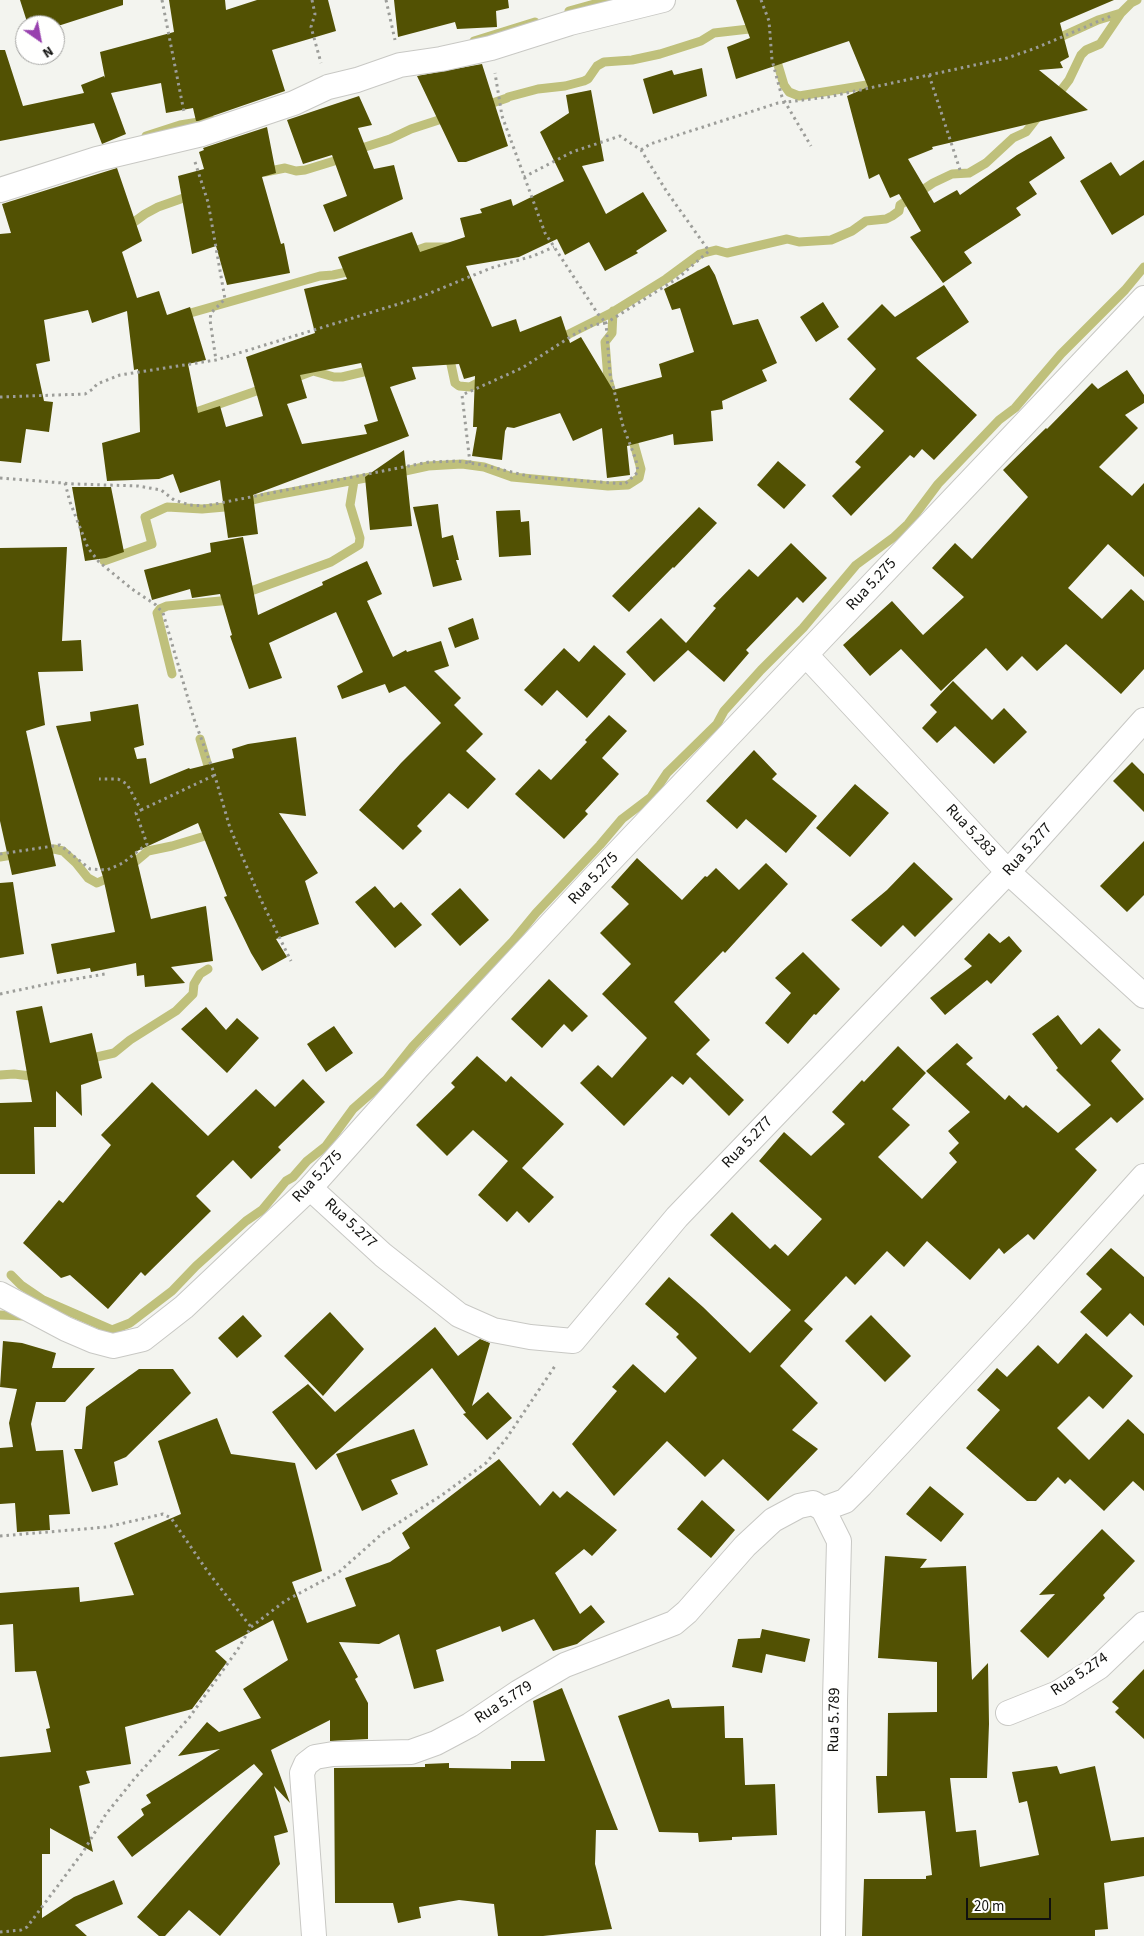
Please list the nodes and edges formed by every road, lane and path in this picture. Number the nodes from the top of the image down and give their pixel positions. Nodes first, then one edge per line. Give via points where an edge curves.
1 (162, 0) edge
2 (312, 0) edge
3 (386, 0) edge
4 (663, 0) edge
5 (761, 0) edge
6 (1111, 16) dead end
7 (491, 48) junction
8 (400, 65) junction
9 (929, 75) junction
10 (328, 87) junction
11 (785, 101) junction
12 (188, 138) junction
13 (811, 146) dead end
14 (641, 150) junction
15 (960, 170) dead end
16 (524, 177) junction
17 (0, 190) edge
18 (554, 247) junction
19 (1144, 298) edge
20 (606, 323) junction
21 (216, 360) junction
22 (0, 397) edge
23 (470, 463) junction
24 (0, 478) edge
25 (65, 483) junction
26 (807, 656) junction
27 (1144, 720) edge
28 (215, 775) junction
29 (99, 779) dead end
30 (141, 810) junction
31 (0, 854) edge
32 (1008, 872) junction
33 (291, 961) dead end
34 (105, 974) dead end
35 (0, 994) edge
36 (1144, 996) edge
37 (1144, 1176) edge
38 (310, 1188) junction
39 (0, 1294) edge
40 (573, 1341) junction
41 (822, 1509) junction
42 (0, 1536) edge
43 (1144, 1624) edge
44 (252, 1627) junction
45 (1008, 1714) dead end
46 (0, 1932) edge
47 (314, 1936) edge
48 (833, 1936) edge

1 - 12 path
2 - 10 path via 315,14 312,27
3 - 8 path
4 - 7 street via 570,23
5 - 11 path via 769,21 776,78
6 - 9 path via 1036,48 991,62
7 - 8 street via 441,60
7 - 16 path via 502,116
8 - 10 street
9 - 11 path via 828,97
9 - 15 path
10 - 12 street via 294,103
11 - 13 path
11 - 14 path via 650,144
12 - 17 street via 96,159
12 - 21 path via 208,202 225,299 211,313
14 - 16 path via 620,136 572,152
14 - 20 path via 709,251 678,278
16 - 18 path via 545,233
18 - 20 path
18 - 21 path via 418,298
19 - 26 street, Rua 5.275
20 - 23 path via 578,332 522,368 462,395
20 - 23 path via 610,374 638,472 625,484 532,477
21 - 22 path via 120,375 96,384 85,394
23 - 25 path via 429,462 205,506 174,500 161,490 138,486
24 - 25 path
25 - 28 path via 93,555 162,613 194,719
26 - 32 street, Rua 5.283
26 - 38 street, Rua 5.275 via 591,881
27 - 32 street, Rua 5.277
28 - 30 path
28 - 33 path via 241,856
29 - 30 path via 118,779 127,784
30 - 31 path via 136,813 147,844 123,863 107,870 90,869 60,845
32 - 36 street, Rua 5.283
32 - 40 street, Rua 5.277 via 677,1217
34 - 35 path
37 - 41 street via 861,1485 845,1501
38 - 39 street, Rua 5.275 via 184,1307 143,1339 113,1346 94,1341 66,1330
38 - 40 street, Rua 5.277 via 383,1255 459,1315 493,1330
40 - 44 path via 506,1440 486,1463 384,1532 339,1572 285,1602
41 - 47 street, Rua 5.779 via 813,1503 799,1506 773,1520 674,1623 565,1665 436,1743 411,1752 333,1754 315,1757 306,1764 302,1773
41 - 48 street, Rua 5.789 via 840,1541
42 - 44 path via 107,1527 163,1514 171,1518 208,1572
43 - 45 street, Rua 5.274 via 1099,1667 1058,1693
44 - 46 path via 189,1718 106,1814 83,1852 27,1927

